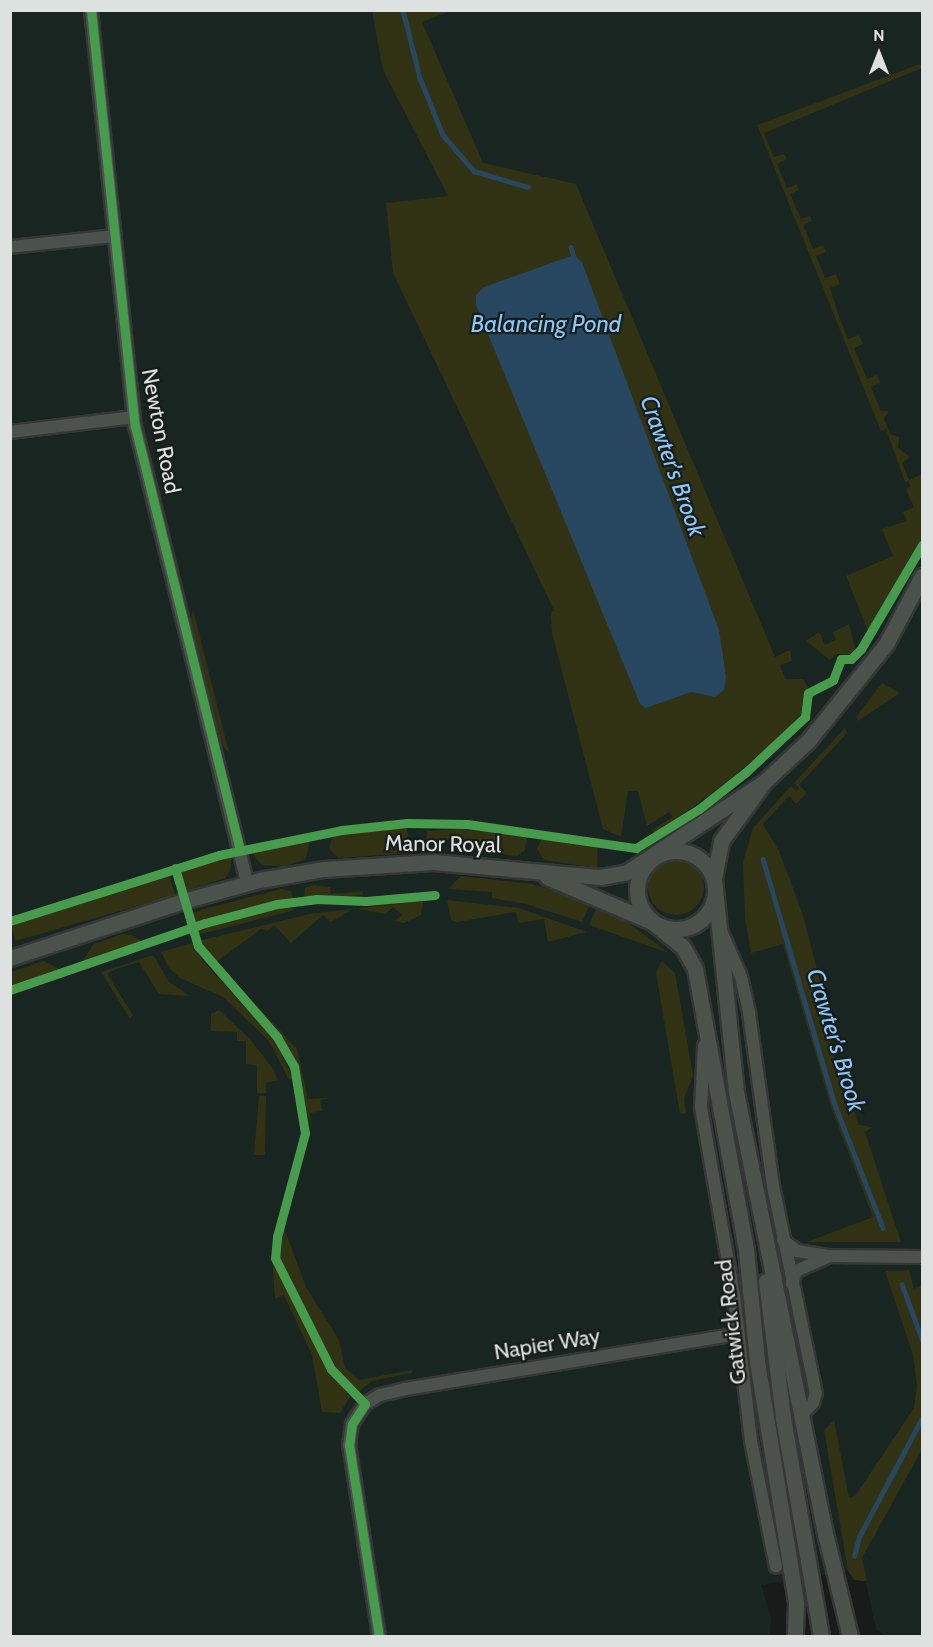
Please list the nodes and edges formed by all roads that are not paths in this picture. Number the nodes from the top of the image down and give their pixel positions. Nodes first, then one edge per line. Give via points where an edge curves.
1 (91, 10) edge
2 (114, 236) junction
3 (10, 247) edge
4 (134, 417) junction
5 (10, 432) edge
6 (922, 576) edge
7 (764, 782) junction
8 (655, 857) junction
9 (527, 870) junction
10 (247, 883) junction
11 (715, 886) junction
12 (652, 922) junction
13 (718, 924) junction
14 (10, 958) edge
15 (700, 1003) junction
16 (783, 1240) junction
17 (765, 1247) junction
18 (746, 1250) junction
19 (832, 1257) junction
20 (922, 1257) edge
21 (792, 1285) junction
22 (768, 1323) junction
23 (739, 1334) junction
24 (802, 1414) junction
25 (776, 1567) dead end
26 (838, 1594) junction
27 (379, 1636) edge
28 (795, 1636) edge
29 (821, 1636) edge
30 (850, 1636) edge
31 (857, 1636) edge

1 - 2 street, Newton Road
2 - 3 street
2 - 4 street, Newton Road
4 - 5 street
4 - 10 street, Newton Road
6 - 7 street, Gatwick Road via 896,628 856,683 808,741
7 - 8 street, Gatwick Road
7 - 11 street, Gatwick Road via 721,841 714,864
8 - 9 street, Manor Royal via 608,877
8 - 11 street via 669,851 690,854 706,865
8 - 12 street via 641,871 636,887 640,907
9 - 10 street, Manor Royal via 406,863 331,868
9 - 12 street, Manor Royal
10 - 14 street, Manor Royal
11 - 12 street via 708,913 694,925 676,930
11 - 13 street, Gatwick Road
12 - 15 street, Gatwick Road via 678,942 691,959
13 - 16 street, Gatwick Road via 740,972 749,1013
13 - 17 street, Gatwick Road via 736,1092
15 - 18 street, Gatwick Road
15 - 23 street, Gatwick Road via 704,1059 701,1107
16 - 19 street via 802,1252
16 - 21 street, Gatwick Road
17 - 22 street
17 - 24 street, Gatwick Road
18 - 22 street
18 - 28 street, Gatwick Road via 757,1361 796,1604
19 - 20 street
19 - 21 street via 799,1269
21 - 24 street, Gatwick Road via 816,1393 813,1403
22 - 29 street, Gatwick Road
23 - 25 street, Gatwick Road via 751,1440
23 - 27 street, Napier Way via 405,1389 380,1395 365,1404 352,1424 349,1445
24 - 26 street, Gatwick Road
26 - 30 street, Gatwick Road
26 - 31 street

